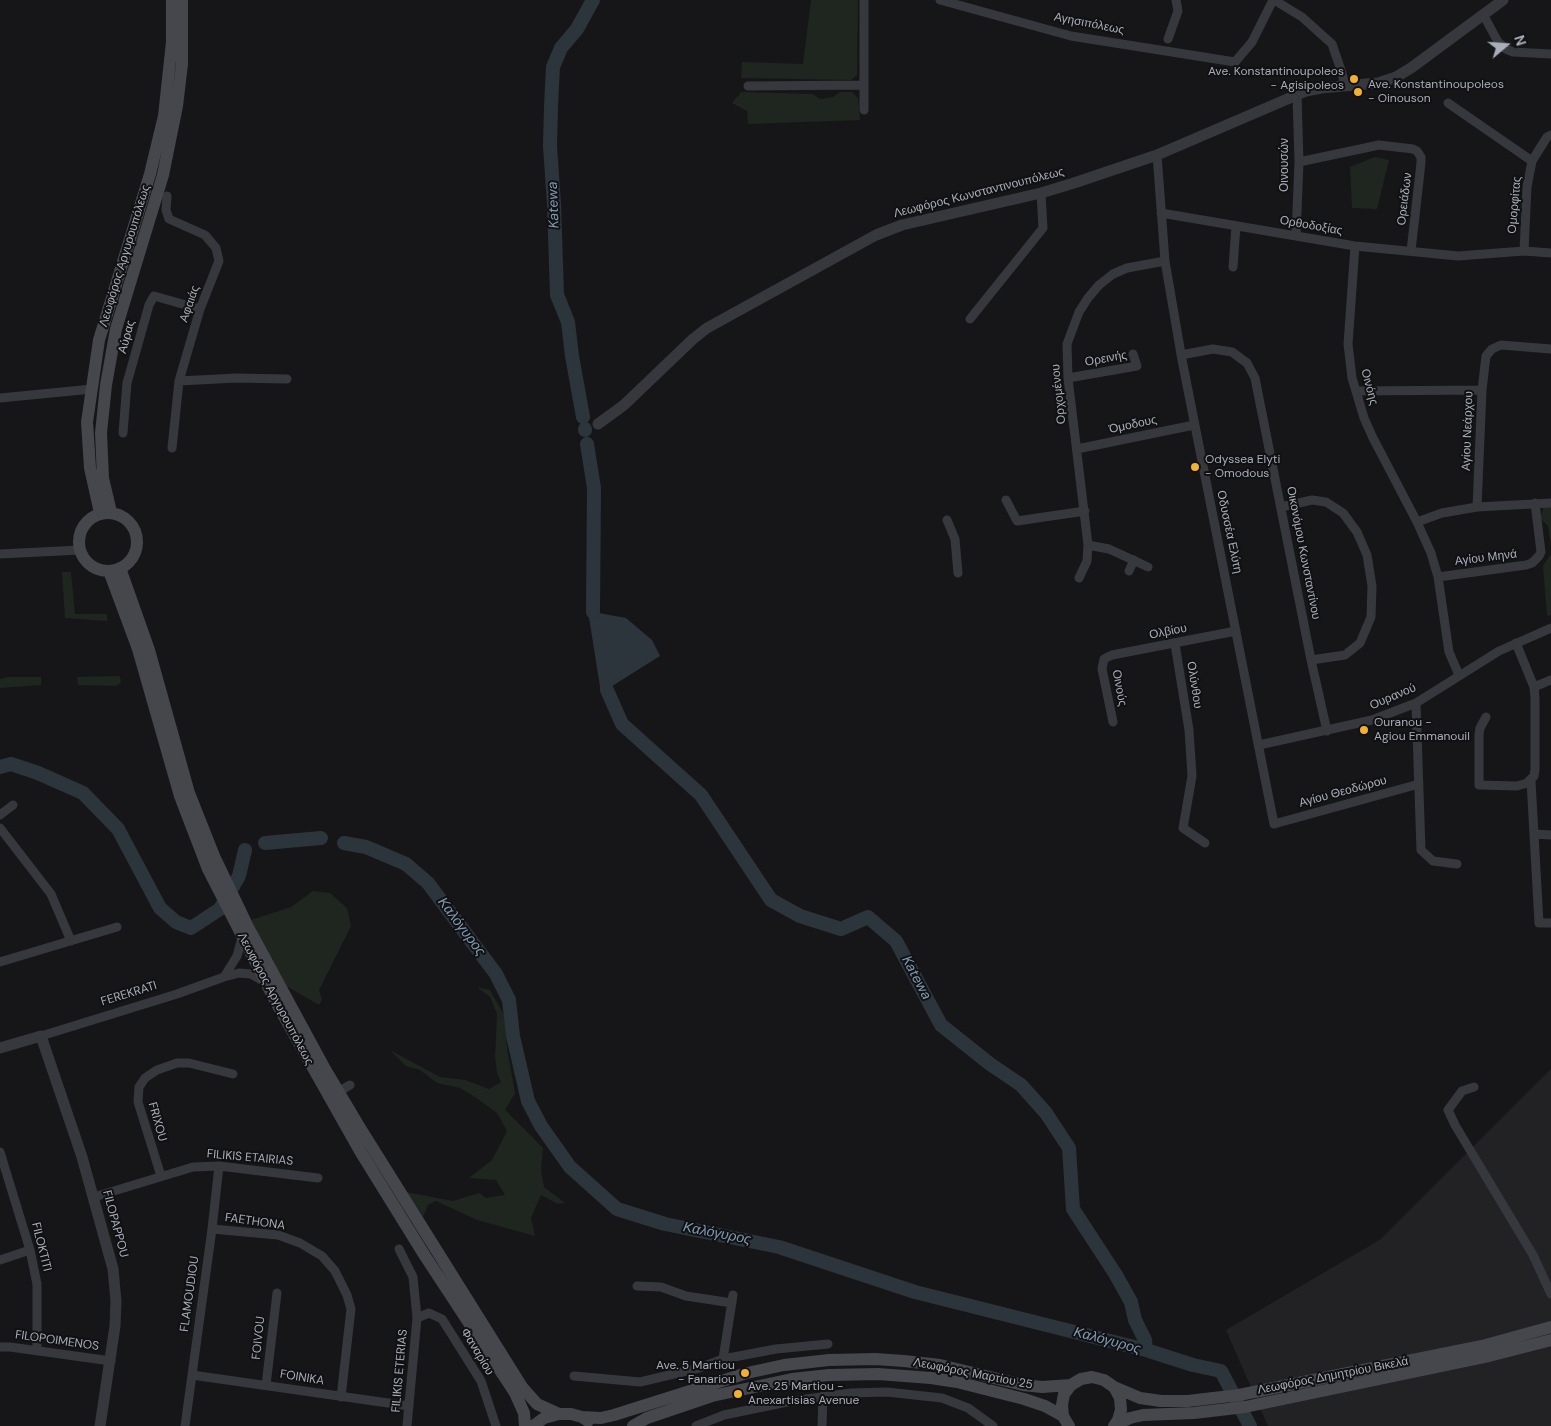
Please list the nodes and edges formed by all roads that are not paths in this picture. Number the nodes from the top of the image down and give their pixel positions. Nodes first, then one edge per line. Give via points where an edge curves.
1 (172, 0) edge
2 (182, 0) edge
3 (864, 0) edge
4 (940, 0) edge
5 (1176, 0) edge
6 (1274, 0) edge
7 (1503, 0) edge
8 (1483, 14) junction
9 (1168, 39) dead end
10 (1551, 54) edge
11 (864, 85) junction
12 (748, 86) dead end
13 (1345, 86) junction
14 (1297, 95) junction
15 (1448, 103) dead end
16 (864, 110) dead end
17 (1551, 135) edge
18 (1157, 156) junction
19 (1532, 161) junction
20 (1299, 162) junction
21 (1041, 194) junction
22 (167, 196) dead end
23 (1161, 212) junction
24 (1236, 226) junction
25 (1296, 236) junction
26 (1355, 246) junction
27 (1524, 251) junction
28 (1411, 252) junction
29 (1551, 253) edge
30 (1165, 261) junction
31 (1233, 267) dead end
32 (200, 310) junction
33 (970, 319) dead end
34 (1551, 349) edge
35 (1133, 354) dead end
36 (1181, 355) junction
37 (1068, 378) junction
38 (287, 379) dead end
39 (179, 381) junction
40 (92, 389) junction
41 (1482, 390) junction
42 (1356, 391) junction
43 (0, 398) edge
44 (598, 424) dead end
45 (1194, 425) junction
46 (123, 433) dead end
47 (172, 448) dead end
48 (1078, 449) junction
49 (1006, 500) dead end
50 (1551, 503) edge
51 (1535, 504) junction
52 (1281, 507) junction
53 (1477, 507) junction
54 (1085, 511) junction
55 (105, 512) junction
56 (947, 520) dead end
57 (1417, 522) junction
58 (1088, 545) junction
59 (80, 550) junction
60 (0, 554) edge
61 (1134, 560) junction
62 (1148, 567) dead end
63 (115, 570) junction
64 (1129, 571) dead end
65 (958, 573) dead end
66 (1438, 577) junction
67 (1079, 578) dead end
68 (1551, 628) edge
69 (1236, 631) junction
70 (1516, 642) junction
71 (1175, 644) junction
72 (1104, 659) joint
73 (1311, 660) junction
74 (1459, 675) junction
75 (1551, 680) edge
76 (1534, 686) junction
77 (1416, 703) junction
78 (1486, 718) dead end
79 (1113, 722) dead end
80 (1327, 731) junction
81 (1259, 744) junction
82 (1531, 780) junction
83 (1419, 784) junction
84 (13, 805) dead end
85 (0, 815) edge
86 (1274, 824) joint
87 (0, 828) edge
88 (1534, 834) junction
89 (1551, 835) edge
90 (1205, 843) dead end
91 (1457, 864) dead end
92 (1551, 923) edge
93 (117, 927) dead end
94 (245, 933) junction
95 (72, 940) junction
96 (0, 962) edge
97 (224, 977) junction
98 (265, 982) junction
99 (41, 1036) junction
100 (0, 1048) edge
101 (233, 1074) dead end
102 (350, 1086) dead end
103 (1474, 1087) dead end
104 (338, 1092) junction
105 (0, 1152) edge
106 (219, 1166) junction
107 (161, 1176) junction
108 (318, 1178) dead end
109 (4, 1179) edge
110 (94, 1197) junction
111 (212, 1229) junction
112 (399, 1249) dead end
113 (30, 1250) junction
114 (0, 1260) edge
115 (637, 1286) dead end
116 (277, 1293) dead end
117 (1551, 1294) edge
118 (417, 1318) junction
119 (1551, 1327) edge
120 (1551, 1340) edge
121 (828, 1344) dead end
122 (0, 1347) edge
123 (37, 1350) junction
124 (723, 1359) junction
125 (111, 1361) junction
126 (192, 1375) junction
127 (574, 1376) dead end
128 (266, 1385) junction
129 (1071, 1385) junction
130 (1114, 1387) junction
131 (519, 1390) junction
132 (823, 1396) junction
133 (341, 1397) junction
134 (409, 1406) junction
135 (558, 1414) junction
136 (582, 1417) junction
137 (1066, 1421) edge
138 (1115, 1425) edge
139 (100, 1426) edge
140 (184, 1426) edge
141 (407, 1426) edge
142 (496, 1426) edge
143 (525, 1426) edge
144 (533, 1426) edge
145 (597, 1426) edge
146 (633, 1426) edge
147 (696, 1426) edge
148 (822, 1426) edge
149 (993, 1426) edge

1 - 40 main road, Λεωφόρος Αργυρουπόλεως via 172,42 164,116 150,174 99,340
2 - 55 main road, Λεωφόρος Αργυρουπόλεως via 182,64 177,106 163,175 116,329 106,385 100,432
3 - 11 street
4 - 6 street, Αγησιπόλεως via 1071,36 1235,62 1252,42
5 - 9 street via 1178,11
6 - 13 street via 1302,17 1332,44
7 - 8 street, Λεωφόρος Κωνσταντινουπόλεως
8 - 10 street via 1498,42 1506,49
8 - 13 street, Λεωφόρος Κωνσταντινουπόλεως via 1396,77 1378,83
11 - 12 street
11 - 16 street
13 - 14 street, Λεωφόρος Κωνσταντινουπόλεως
14 - 18 street, Λεωφόρος Κωνσταντινουπόλεως
14 - 20 street, Οινουσών
15 - 19 street, Ομορφίτας
17 - 19 street, Ομορφίτας
18 - 21 street, Λεωφόρος Κωνσταντινουπόλεως
18 - 23 street, Οδυσσέα Ελύτη
19 - 27 street, Ομορφίτας via 1527,187
20 - 25 street, Οινουσών
20 - 28 street, Ορειάδων via 1378,145 1417,152 1422,163
21 - 33 street via 1043,228
21 - 44 street, Λεωφόρος Κωνσταντινουπόλεως via 902,225 876,235 707,328 624,405
22 - 32 street, Αφαιάς via 169,219 205,235 216,248 219,261
23 - 24 street, Ορθοδοξίας
23 - 30 street, Οδυσσέα Ελύτη
24 - 25 street, Ορθοδοξίας
24 - 31 street
25 - 26 street, Ορθοδοξίας
26 - 28 street, Ορθοδοξίας
26 - 42 street, Οινόης via 1348,344
27 - 28 street, Ορθοδοξίας via 1458,256
27 - 29 street, Ορθοδοξίας
30 - 36 street, Οδυσσέα Ελύτη
30 - 37 street, Ορχομένου via 1113,274 1088,298 1072,327 1067,344
32 - 39 street, Αφαιάς
32 - 46 street, Αύρας via 154,296 127,383
34 - 41 street, Αγίου Νεάρχου via 1501,345 1492,348 1486,356
35 - 37 street, Ορεινής via 1137,366
36 - 45 street, Οδυσσέα Ελύτη
36 - 52 street, Οικονόμου Κωνσταντίνου via 1222,349 1247,363 1256,378
37 - 48 street, Ορχομένου
38 - 39 street
39 - 47 street, Αφαιάς
40 - 43 street
40 - 55 main road, Λεωφόρος Αργυρουπόλεως via 87,422 90,468
41 - 42 street
41 - 53 street, Αγίου Νεάρχου
42 - 57 street, Οινόης via 1373,438
45 - 48 street, Όμοδους
45 - 69 street, Οδυσσέα Ελύτη
48 - 54 street, Ορχομένου
49 - 54 street via 1017,520
50 - 51 street
51 - 53 street
51 - 66 street, Αγίου Μηνά via 1541,552 1532,563
52 - 73 street, Οικονόμου Κωνσταντίνου
52 - 73 street via 1312,500 1326,502 1343,513 1357,532 1367,555 1372,586 1370,617 1360,643 1345,655
53 - 57 street via 1442,513
54 - 58 street, Ορχομένου
55 - 59 main road via 92,516 81,529
55 - 63 main road via 128,520 137,537 134,555 128,563
56 - 65 street via 955,539
57 - 66 street, Οινόης
58 - 61 street via 1109,549
58 - 67 street, Ορχομένου via 1087,561
59 - 60 street
59 - 63 main road via 92,567
61 - 62 street
61 - 64 street
63 - 94 main road, Λεωφόρος Αργυρουπόλεως via 149,650 189,793
63 - 94 main road, Λεωφόρος Αργυρουπόλεως via 180,796 208,869
66 - 74 street, Οινόης via 1449,652
68 - 70 street, Ουρανού
69 - 71 street, Ολβίου
69 - 81 street, Οδυσσέα Ελύτη
70 - 74 street, Ουρανού
70 - 76 street
71 - 72 street, Ολβίου
71 - 90 street, Ολύνθου via 1189,730 1192,776 1183,828
72 - 79 street, Οινούς via 1102,669
73 - 80 street, Οικονόμου Κωνσταντίνου
74 - 77 street, Ουρανού
75 - 76 street
76 - 82 street via 1535,769
77 - 80 street, Ουρανού via 1372,720
77 - 83 street
78 - 82 street via 1479,735 1479,785 1517,786
80 - 81 street, Ουρανού
81 - 86 street, Οδυσσέα Ελύτη
82 - 88 street
83 - 86 street, Αγίου Θεοδώρου
83 - 91 street via 1421,850 1433,861
84 - 85 street
87 - 95 street via 51,894
88 - 89 street
88 - 92 street via 1539,923
93 - 95 street
94 - 97 street via 237,956
94 - 98 main road, Λεωφόρος Αργυρουπόλεως
94 - 104 main road, Λεωφόρος Αργυρουπόλεως
95 - 96 street
97 - 98 street, FEREKRATI via 251,974
97 - 99 street, FEREKRATI
98 - 131 main road, Λεωφόρος Αργυρουπόλεως via 360,1151 425,1256
99 - 100 street, FEREKRATI
99 - 110 street, FILOPAPPOU
101 - 107 street, FRIXOU via 189,1063 157,1070 145,1078 139,1087 138,1102
102 - 104 street
103 - 117 street via 1462,1091 1448,1110 1533,1255
104 - 131 main road, Λεωφόρος Αργυρουπόλεως
105 - 109 street, FILOKTITI
106 - 107 street, FILIKIS ETAIRIAS via 192,1167
106 - 108 street, FILIKIS ETAIRIAS
106 - 111 street, FLAMOUDIOU
107 - 110 street, FILIKIS ETAIRIAS
109 - 113 street, FILOKTITI
110 - 125 street, FILOPAPPOU via 113,1269 116,1326
111 - 126 street, FLAMOUDIOU
111 - 133 street, FAETHONA via 278,1235 322,1256 335,1271 351,1309
112 - 118 street via 413,1277
113 - 114 street
113 - 123 street, FILOKTITI via 37,1284
115 - 124 street via 661,1287 686,1296 732,1299
116 - 128 street, FOIVOU
118 - 134 street, FILIKIS ETERIAS
118 - 142 street, Φαναρίου via 429,1313 442,1319 481,1381
119 - 130 main road, Λεωφόρος Δημητρίου Βικελά via 1482,1346 1234,1396 1161,1401 1140,1398
120 - 138 main road, Λεωφόρος Δημητρίου Βικελά via 1485,1357 1240,1408 1143,1415
121 - 124 street
122 - 123 street, FILOPOIMENOS
123 - 125 street, FILOPOIMENOS
124 - 127 street via 640,1382
125 - 139 street, FILOPAPPOU
126 - 128 street, FOINIKA
126 - 140 street, FLAMOUDIOU
128 - 133 street, FOINIKA
129 - 130 main road, Λεωφόρος Μαρτίου 25 via 1092,1377
129 - 136 main road, Λεωφόρος Μαρτίου 25 via 1023,1385 940,1365 904,1361 829,1360 756,1371 614,1415
129 - 137 main road via 1064,1394 1062,1405
130 - 138 main road via 1120,1398 1121,1410
131 - 135 main road
131 - 143 main road
132 - 147 street via 724,1415
132 - 148 street
132 - 149 street via 887,1392 942,1398 968,1408
133 - 134 street, FOINIKA
134 - 141 street, FILIKIS ETERIAS
135 - 136 main road, Λεωφόρος Μαρτίου 25
135 - 144 main road
136 - 145 main road
137 - 146 main road, Λεωφόρος Μαρτίου 25 via 1045,1406 957,1382 887,1375 839,1375 792,1379 712,1396 647,1418

